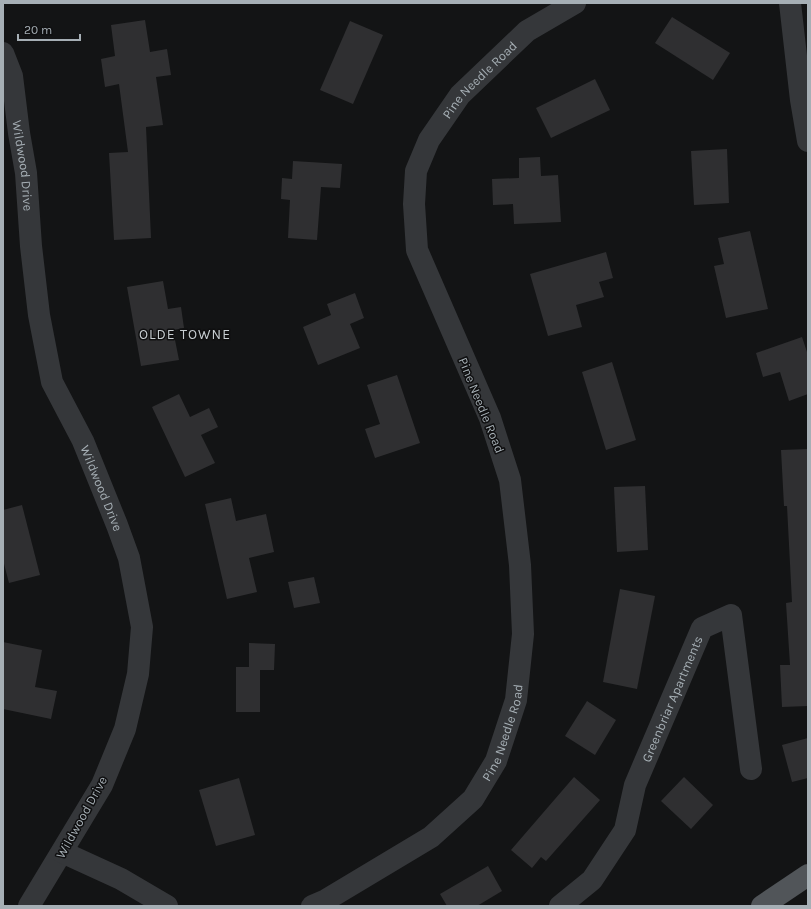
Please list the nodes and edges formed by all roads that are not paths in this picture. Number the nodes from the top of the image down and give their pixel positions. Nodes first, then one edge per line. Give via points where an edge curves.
1 (575, 3) edge
2 (790, 3) edge
3 (3, 52) edge
4 (808, 141) edge
5 (751, 769) dead end
6 (62, 852) junction
7 (808, 875) edge
8 (29, 906) edge
9 (167, 906) edge
10 (312, 906) edge
11 (560, 906) edge
12 (762, 906) edge

1 - 10 street, Pine Needle Road via 527,31 460,95 429,140 416,171 414,204 417,250 490,418 510,480 520,565 523,634 516,700 496,761 473,799 431,837
2 - 4 street
3 - 6 street, Wildwood Drive via 12,76 26,173 39,315 52,382 82,441 117,525 129,558 142,627 138,674 125,730 102,784
5 - 11 street, Greenbriar Apartments via 731,615 702,628 635,785 625,830 592,880
6 - 8 street, Wildwood Drive
6 - 9 street via 121,879
7 - 12 main road

